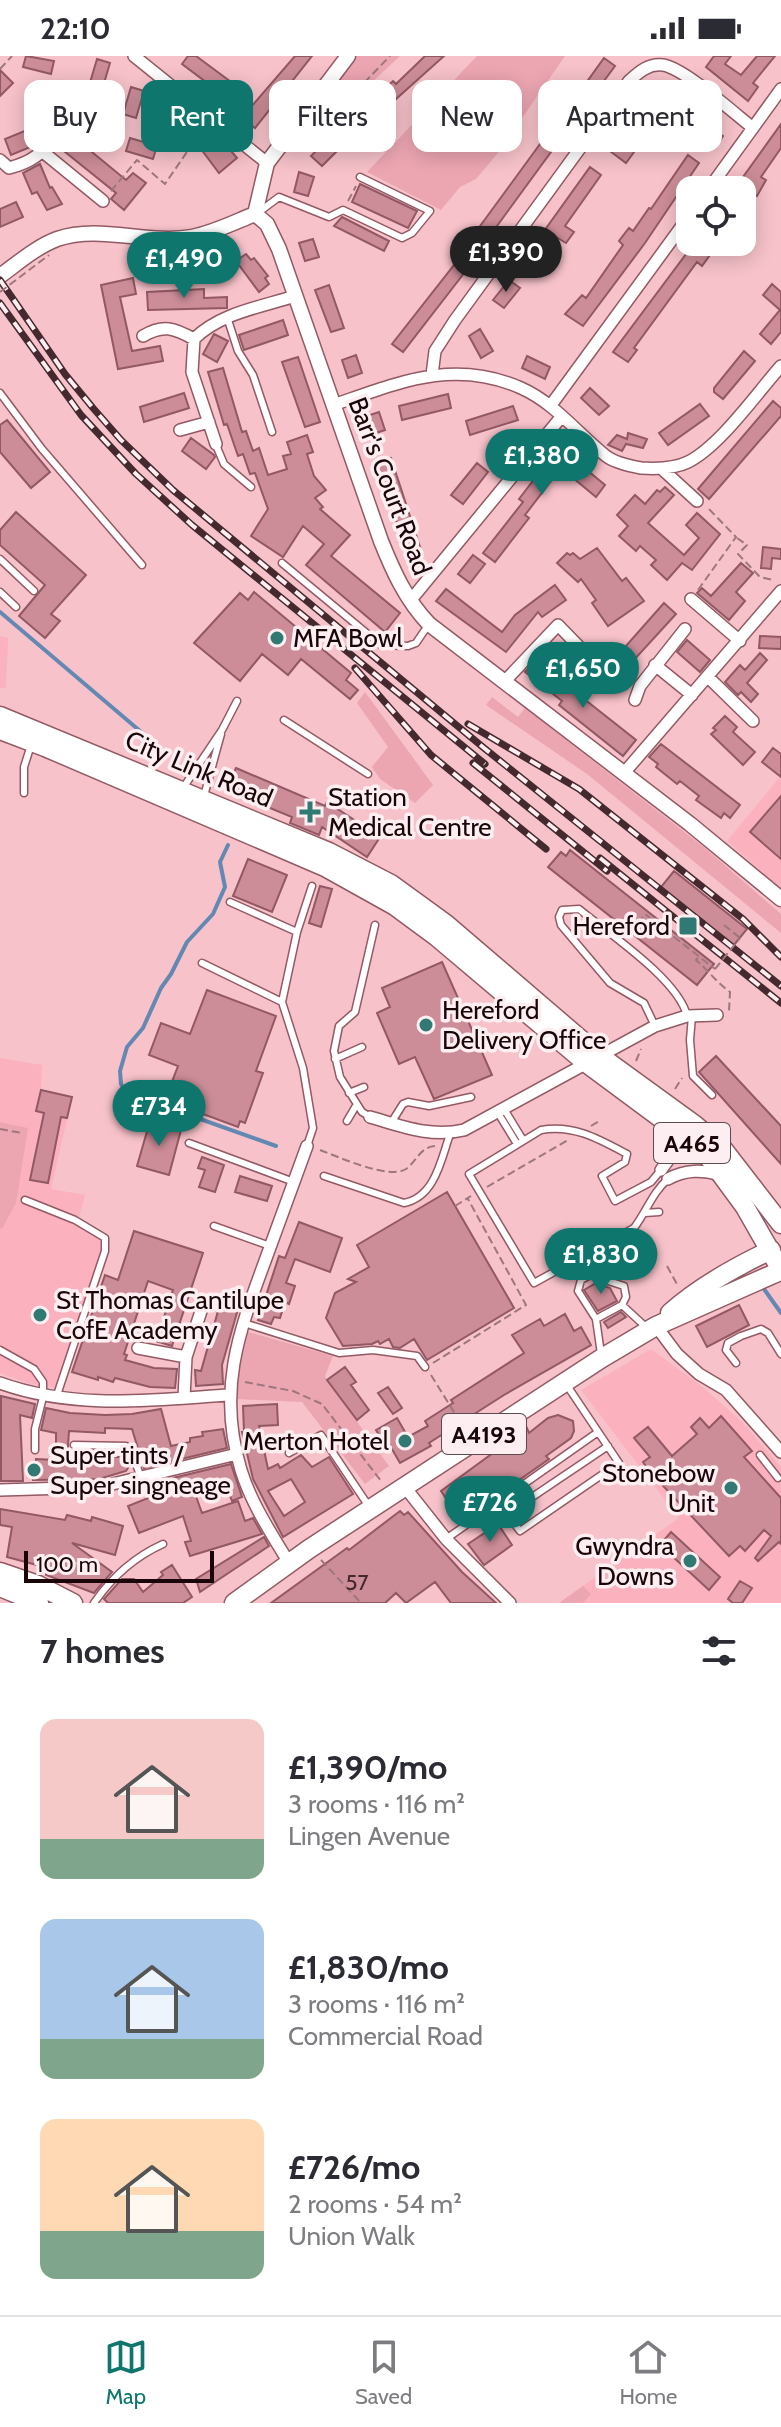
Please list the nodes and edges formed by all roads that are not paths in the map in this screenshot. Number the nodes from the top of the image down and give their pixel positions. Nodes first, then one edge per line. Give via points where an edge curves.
1 (134, 56) edge
2 (348, 56) edge
3 (781, 89) edge
4 (753, 128) junction
5 (43, 152) joint
6 (0, 160) edge
7 (267, 163) junction
8 (718, 176) edge
9 (360, 177) road end
10 (103, 201) road end
11 (255, 214) junction
12 (676, 234) edge
13 (0, 276) edge
14 (295, 296) junction
15 (227, 317) junction
16 (143, 336) dead end
17 (194, 339) junction
18 (781, 366) edge
19 (432, 375) junction
20 (0, 393) edge
21 (333, 405) junction
22 (551, 405) junction
23 (562, 416) junction
24 (209, 422) junction
25 (180, 430) dead end
26 (272, 432) dead end
27 (216, 444) joint
28 (662, 469) junction
29 (251, 487) dead end
30 (697, 501) road end
31 (0, 559) edge
32 (282, 563) dead end
33 (142, 565) dead end
34 (34, 591) dead end
35 (781, 591) edge
36 (0, 592) edge
37 (691, 599) road end
38 (410, 601) junction
39 (16, 607) dead end
40 (429, 624) junction
41 (685, 629) dead end
42 (740, 641) junction
43 (589, 657) dead end
44 (655, 665) junction
45 (708, 677) junction
46 (505, 681) junction
47 (692, 695) junction
48 (635, 700) dead end
49 (237, 701) dead end
50 (0, 716) edge
51 (284, 720) dead end
52 (753, 721) dead end
53 (0, 730) edge
54 (222, 730) junction
55 (32, 742) junction
56 (624, 773) junction
57 (368, 774) dead end
58 (24, 793) dead end
59 (179, 796) junction
60 (200, 805) junction
61 (312, 886) dead end
62 (779, 894) edge
63 (230, 902) dead end
64 (375, 925) dead end
65 (297, 932) junction
66 (202, 963) dead end
67 (282, 1002) junction
68 (723, 1015) road end
69 (689, 1016) junction
70 (655, 1026) junction
71 (362, 1047) dead end
72 (335, 1059) junction
73 (592, 1059) junction
74 (364, 1087) dead end
75 (349, 1093) junction
76 (712, 1095) dead end
77 (471, 1097) dead end
78 (357, 1104) junction
79 (501, 1111) junction
80 (370, 1117) joint
81 (347, 1121) dead end
82 (391, 1123) junction
83 (674, 1128) junction
84 (448, 1139) junction
85 (520, 1142) junction
86 (189, 1143) dead end
87 (307, 1146) joint
88 (665, 1175) junction
89 (721, 1175) junction
90 (324, 1176) dead end
91 (294, 1182) junction
92 (25, 1200) dead end
93 (659, 1212) dead end
94 (645, 1213) junction
95 (781, 1224) edge
96 (214, 1226) dead end
97 (270, 1246) junction
98 (776, 1248) edge
99 (781, 1271) edge
100 (204, 1302) dead end
101 (622, 1305) junction
102 (596, 1319) junction
103 (242, 1322) junction
104 (652, 1328) junction
105 (138, 1348) dead end
106 (0, 1350) edge
107 (781, 1354) edge
108 (186, 1357) junction
109 (602, 1358) junction
110 (736, 1363) dead end
111 (425, 1367) road end
112 (564, 1381) junction
113 (0, 1383) edge
114 (229, 1395) junction
115 (49, 1398) junction
116 (184, 1398) junction
117 (598, 1432) junction
118 (74, 1445) dead end
119 (608, 1446) junction
120 (35, 1450) dead end
121 (289, 1453) dead end
122 (781, 1453) edge
123 (237, 1454) junction
124 (760, 1455) dead end
125 (768, 1466) junction
126 (141, 1478) junction
127 (778, 1478) dead end
128 (404, 1486) junction
129 (0, 1490) edge
130 (498, 1502) junction
131 (371, 1508) junction
132 (507, 1514) junction
133 (446, 1539) junction
134 (163, 1544) dead end
135 (289, 1563) junction
136 (260, 1582) junction
137 (2, 1586) edge
138 (39, 1603) edge
139 (73, 1603) edge
140 (94, 1603) edge
141 (220, 1603) edge
142 (234, 1603) edge
143 (510, 1603) edge

1 - 7 street
2 - 7 street
3 - 4 street
4 - 8 street
4 - 19 street via 681,73 663,65 645,68 629,81 455,320 435,351
5 - 6 street via 9,168
5 - 10 street
7 - 11 street
9 - 11 lane via 430,211 402,238 343,210 329,217 279,197
11 - 13 street via 194,237 84,234 57,239
11 - 14 street, Barr's Court Road via 267,224
12 - 22 street
14 - 15 street
14 - 21 street, Barr's Court Road
15 - 17 street
15 - 26 lane
16 - 17 street via 156,328 174,327
17 - 24 street via 192,372
18 - 28 street via 712,444 688,462
19 - 21 street
19 - 22 street via 493,379
20 - 33 lane
21 - 38 street, Barr's Court Road via 385,552
22 - 23 street
23 - 28 street via 611,460
23 - 38 street
24 - 25 street
24 - 27 street
27 - 29 lane via 224,464
28 - 30 street
31 - 34 lane
32 - 40 lane via 381,645 416,643
35 - 42 street
36 - 39 lane
37 - 42 street
38 - 40 street, Barr's Court Road
40 - 46 street, Barr's Court Road
41 - 44 street
42 - 45 street
43 - 46 street via 558,625
44 - 47 street
44 - 48 street
45 - 47 street
45 - 52 street
46 - 56 street, Barr's Court Road
47 - 56 street
49 - 54 lane
50 - 59 main road, City Link Road / A465
51 - 57 lane
53 - 55 main road, City Link Road / A465
54 - 59 lane
54 - 60 lane
55 - 58 lane via 24,767
55 - 59 main road, City Link Road / A465
56 - 62 street, Barr's Court Road
59 - 60 main road, City Link Road / A465
60 - 73 main road, City Link Road / A465 via 395,906
61 - 65 lane
63 - 65 lane
64 - 72 lane via 355,1012 339,1026
65 - 67 lane
66 - 67 lane
67 - 87 lane via 303,1068 313,1128
68 - 69 street
69 - 70 street
69 - 70 lane via 664,979 579,909 562,910 561,925 610,983 644,1003
69 - 76 lane via 693,1076
70 - 73 street
71 - 72 lane
72 - 75 lane
73 - 79 street
73 - 83 main road, A465
73 - 95 main road, A465 via 666,1104 723,1149
74 - 75 lane
75 - 78 lane
77 - 82 lane via 429,1106 408,1102
78 - 80 lane
78 - 81 lane
79 - 84 street
79 - 85 lane
80 - 82 street
82 - 84 street
83 - 88 street
83 - 89 main road, A465
84 - 90 lane via 429,1189 415,1201 404,1203
85 - 88 lane via 546,1129 584,1131 627,1154 625,1162 602,1176 615,1201
85 - 94 lane via 469,1174 534,1283 634,1228
86 - 91 lane
87 - 91 street
88 - 89 street via 705,1170
88 - 94 lane
89 - 98 main road, A465
91 - 97 street
92 - 115 lane via 105,1238 105,1251
93 - 94 lane
96 - 97 lane
97 - 103 street
98 - 99 main road
98 - 104 main road, A4193 via 685,1300
99 - 104 main road, A4193
100 - 108 street
101 - 102 lane
101 - 102 lane via 624,1286 590,1275 581,1280 578,1291
101 - 104 lane
102 - 109 lane
103 - 111 lane via 339,1353 373,1350 417,1356
103 - 114 street
104 - 109 main road, A4193
104 - 122 street via 699,1374 726,1390
105 - 108 street
106 - 115 lane via 34,1369
107 - 110 lane via 761,1329 728,1343 726,1350
108 - 116 street
109 - 112 main road, A4193
112 - 117 lane
112 - 128 main road, A4193
113 - 115 street
114 - 116 street
114 - 123 street
115 - 116 street
115 - 120 lane via 35,1429
117 - 119 lane
117 - 130 lane
118 - 126 lane via 126,1446
119 - 132 lane
119 - 132 lane via 619,1463 520,1531
121 - 131 lane via 321,1435
122 - 125 lane
123 - 126 street
123 - 135 street via 250,1495
124 - 125 lane
125 - 127 lane
126 - 129 street via 100,1487
128 - 131 main road, A4193
128 - 133 street
130 - 132 lane
130 - 133 lane
131 - 135 main road, A4193
133 - 143 street
134 - 140 lane via 133,1561
135 - 136 main road, A4193
136 - 141 main road, A4193
136 - 142 main road, A4193
137 - 138 main road
137 - 139 main road via 38,1585

